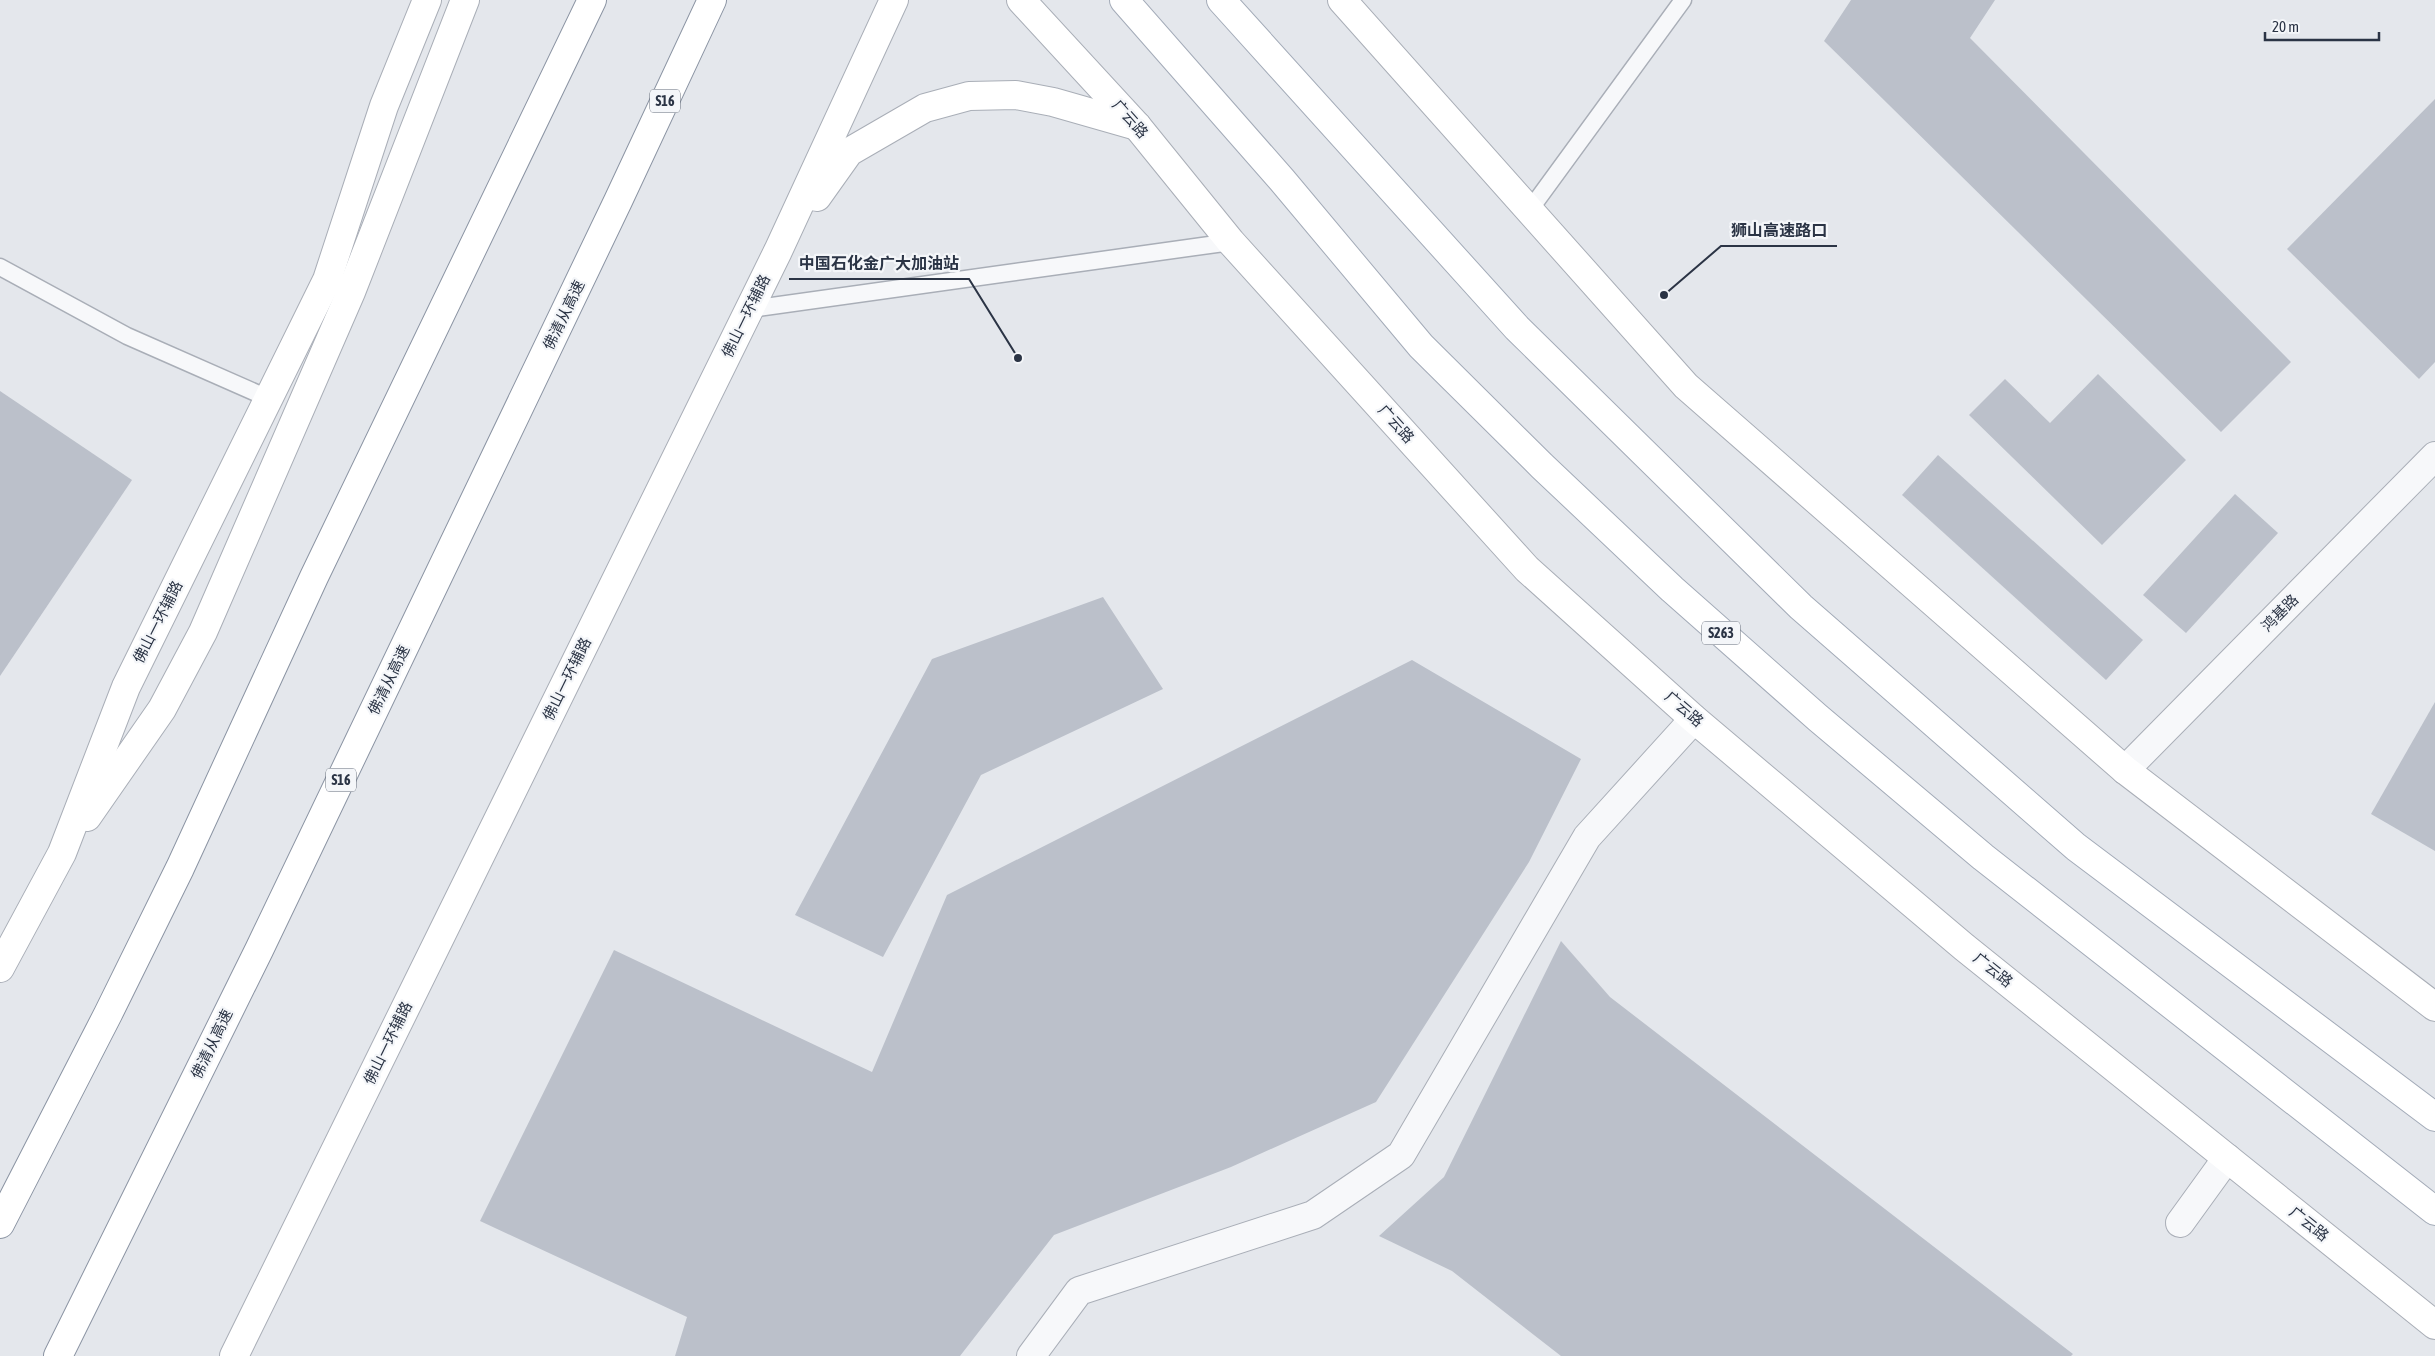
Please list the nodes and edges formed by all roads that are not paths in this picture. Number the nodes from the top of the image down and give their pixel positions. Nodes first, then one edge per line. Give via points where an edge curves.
1 (407, 0) edge
2 (427, 0) edge
3 (465, 0) edge
4 (592, 0) edge
5 (712, 0) edge
6 (894, 0) edge
7 (1021, 0) edge
8 (1124, 0) edge
9 (1221, 0) edge
10 (1342, 0) edge
11 (1366, 0) edge
12 (1683, 0) edge
13 (1387, 51) junction
14 (384, 106) junction
15 (1137, 126) junction
16 (1529, 210) junction
17 (1231, 242) junction
18 (778, 251) junction
19 (0, 267) edge
20 (750, 309) junction
21 (270, 399) junction
22 (2435, 456) edge
23 (1694, 718) junction
24 (2125, 770) junction
25 (62, 853) junction
26 (0, 968) edge
27 (2435, 1007) edge
28 (2435, 1117) edge
29 (2227, 1158) junction
30 (2435, 1211) edge
31 (0, 1224) edge
32 (2180, 1224) dead end
33 (2435, 1324) edge
34 (58, 1356) edge
35 (234, 1356) edge
36 (1031, 1356) edge

1 - 14 main road
2 - 14 main road
3 - 25 main road via 352,292 199,641 162,709
4 - 31 main road via 314,578 171,885
5 - 34 main road, 佛清从高速 / S16 via 267,932
6 - 18 main road, 佛山一环辅路
7 - 15 main road, 广云路
8 - 30 main road, S263 via 1282,180 1421,346 1672,590 1983,857
9 - 28 main road via 1517,328 1801,606 2076,847
10 - 13 main road
11 - 13 main road
12 - 16 lane
13 - 16 main road
14 - 21 main road, 佛山一环辅路 via 327,280
15 - 17 main road, 广云路
15 - 18 main road via 1016,95 969,96 925,108 849,152
16 - 24 main road via 1686,386
17 - 20 lane
17 - 23 main road, 广云路 via 1528,569
18 - 20 main road, 佛山一环辅路
19 - 21 lane via 127,336
20 - 35 main road, 佛山一环辅路
21 - 25 main road, 佛山一环辅路 via 126,687
22 - 24 street, 鸿基路
23 - 29 main road, 广云路 via 1964,947
23 - 36 street via 1587,838 1401,1155 1313,1214 1078,1291
24 - 27 main road
25 - 26 main road, 佛山一环辅路
29 - 32 street
29 - 33 main road, 广云路

